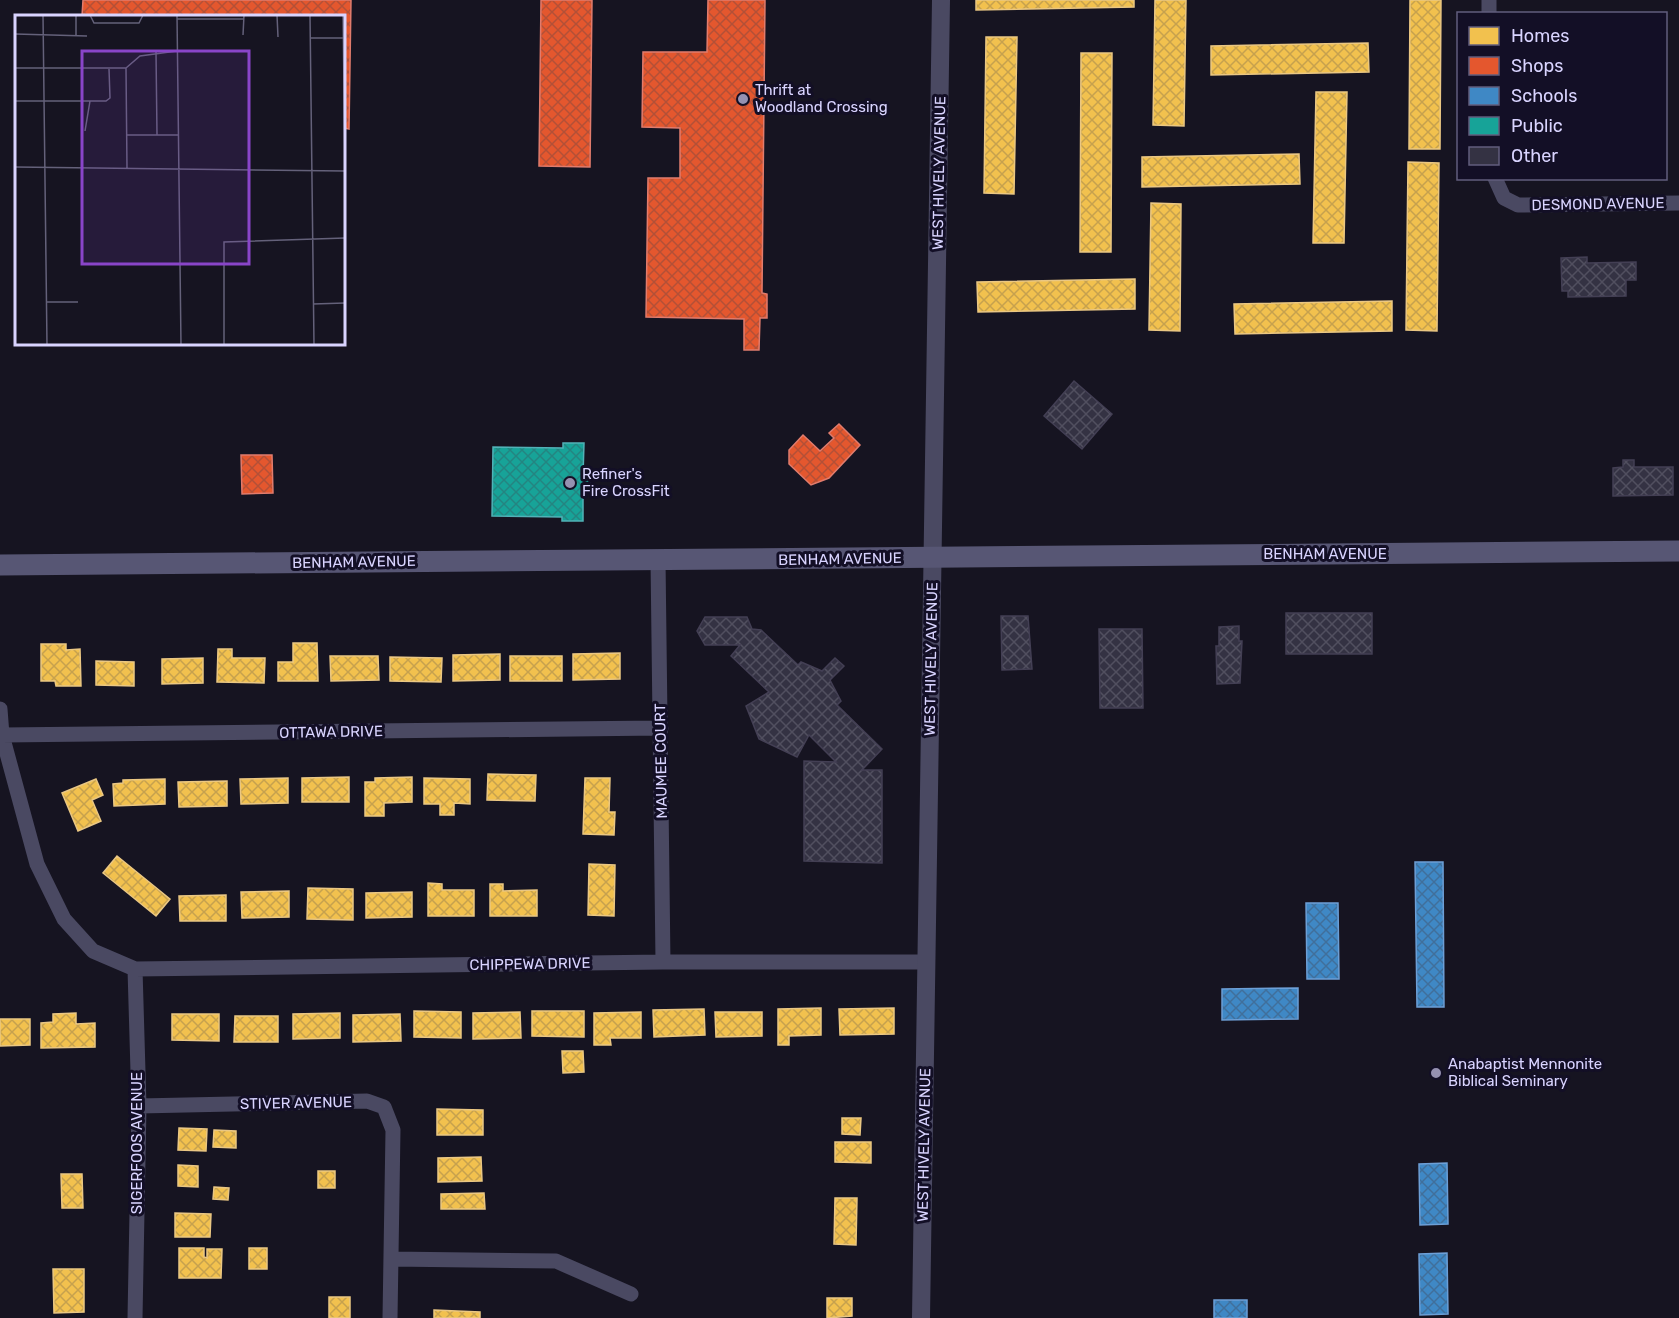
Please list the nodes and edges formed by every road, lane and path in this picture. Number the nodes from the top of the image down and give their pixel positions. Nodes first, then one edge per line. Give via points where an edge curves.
1 (941, 0) edge
2 (1496, 180) edge
3 (1679, 203) edge
4 (1679, 551) edge
5 (933, 558) junction
6 (658, 559) junction
7 (0, 565) edge
8 (0, 709) edge
9 (661, 728) junction
10 (2, 735) junction
11 (663, 963) junction
12 (926, 963) junction
13 (135, 969) junction
14 (139, 1106) junction
15 (391, 1259) junction
16 (631, 1294) dead end
17 (135, 1318) edge
18 (390, 1318) edge
19 (921, 1318) edge

1 - 5 street, WEST HIVELY AVENUE
2 - 3 street, DESMOND AVENUE via 1504,198 1518,205
4 - 5 main road, BENHAM AVENUE
5 - 6 main road, BENHAM AVENUE
5 - 12 street, WEST HIVELY AVENUE
6 - 7 main road, BENHAM AVENUE
6 - 9 street, MAUMEE COURT
8 - 10 street
9 - 10 street, OTTAWA DRIVE
9 - 11 street, MAUMEE COURT
10 - 13 street via 38,864 63,920 93,951
11 - 12 street, CHIPPEWA DRIVE
11 - 13 street, CHIPPEWA DRIVE
12 - 19 street, WEST HIVELY AVENUE
13 - 14 street, SIGERFOOS AVENUE
14 - 15 street, STIVER AVENUE via 367,1101 384,1107 393,1130
14 - 17 street, SIGERFOOS AVENUE
15 - 16 street via 556,1261
15 - 18 street, STIVER AVENUE

